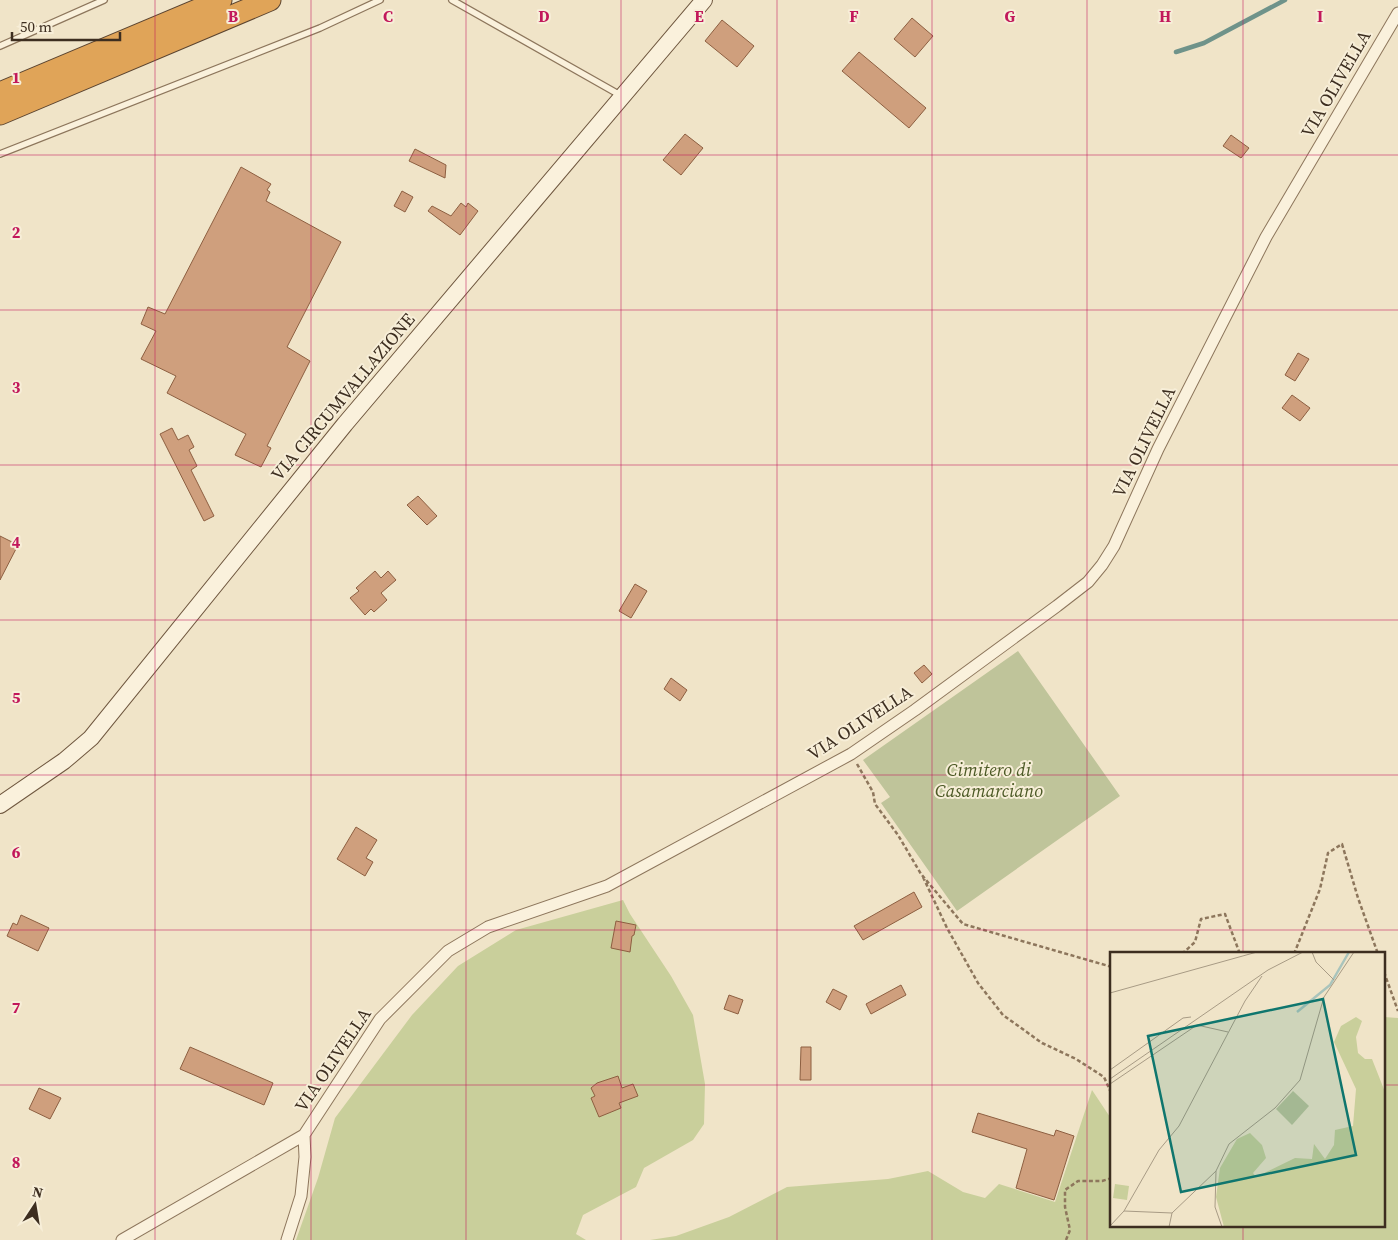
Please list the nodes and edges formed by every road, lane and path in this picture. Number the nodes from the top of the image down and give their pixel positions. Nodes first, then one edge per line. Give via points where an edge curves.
1 (104, 0) edge
2 (221, 0) edge
3 (270, 0) edge
4 (380, 0) edge
5 (452, 0) edge
6 (704, 0) edge
7 (1398, 13) edge
8 (0, 46) edge
9 (0, 93) edge
10 (623, 96) junction
11 (0, 114) edge
12 (0, 154) edge
13 (851, 754) junction
14 (0, 805) edge
15 (921, 874) junction
16 (1184, 952) edge
17 (1239, 952) edge
18 (1295, 952) edge
19 (1377, 952) edge
20 (1110, 966) edge
21 (1386, 978) edge
22 (1398, 1011) edge
23 (1110, 1090) edge
24 (304, 1135) junction
25 (1110, 1179) edge
26 (122, 1240) edge
27 (287, 1240) edge
28 (1066, 1240) edge

1 - 8 lane
2 - 9 highway
3 - 11 highway
4 - 12 lane via 320,28
5 - 10 lane
6 - 10 street, VIA CIRCUMVALLAZIONE
7 - 13 street, VIA OLIVELLA via 1266,237 1102,565 1088,582 1058,606
10 - 14 street, VIA CIRCUMVALLAZIONE via 345,424 91,738 64,761
13 - 15 path via 873,792 875,804 898,834
13 - 24 street, VIA OLIVELLA via 607,886 488,927 448,952 380,1019
15 - 20 path via 963,924
15 - 23 path via 978,983 1003,1015 1042,1043 1104,1077
16 - 17 path via 1195,942 1201,919 1225,914
18 - 19 path via 1320,889 1328,853 1342,844
21 - 22 path
24 - 26 street, VIA OLIVELLA
24 - 27 street via 301,1196
25 - 28 path via 1078,1181 1065,1190 1070,1230

